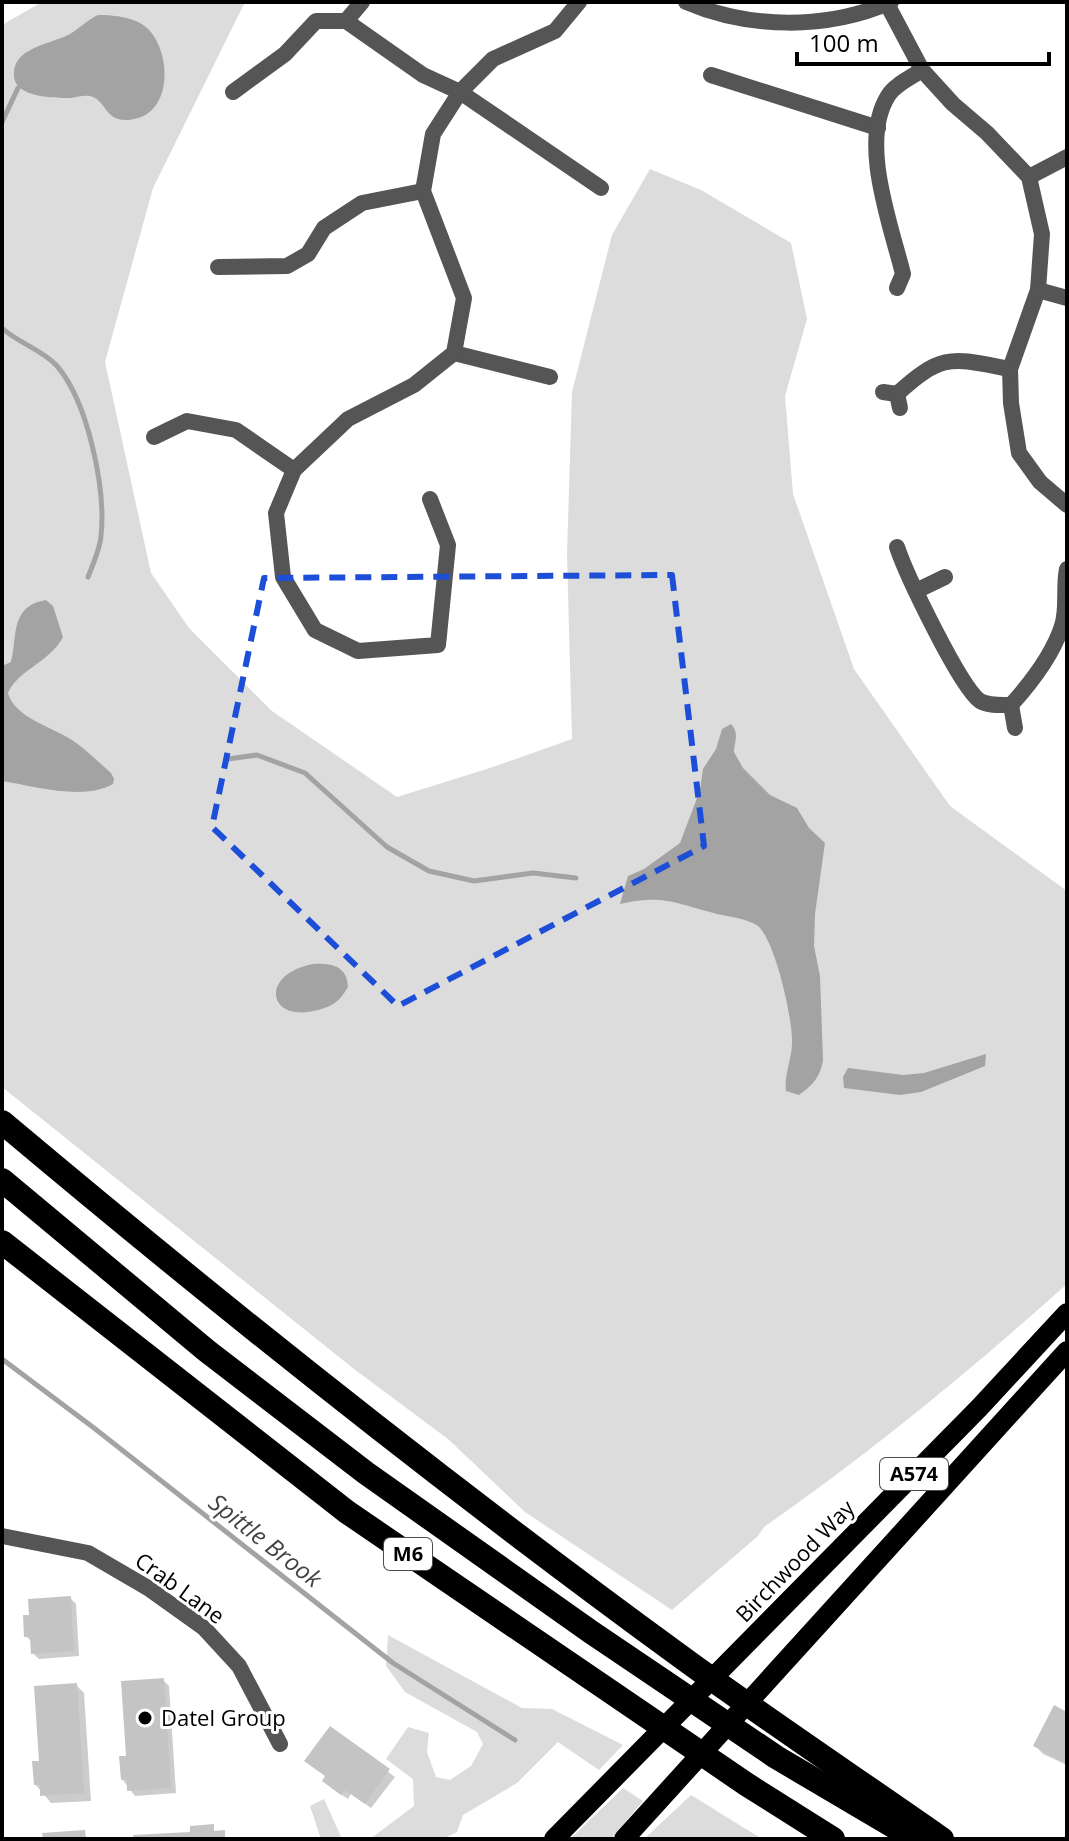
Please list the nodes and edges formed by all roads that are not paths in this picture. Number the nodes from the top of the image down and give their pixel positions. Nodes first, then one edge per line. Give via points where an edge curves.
1 (362, 2) edge
2 (579, 2) edge
3 (686, 2) edge
4 (889, 3) edge
5 (346, 21) junction
6 (922, 70) junction
7 (711, 75) dead end
8 (233, 92) dead end
9 (460, 92) junction
10 (878, 128) junction
11 (1067, 157) edge
12 (1029, 177) junction
13 (601, 188) dead end
14 (423, 191) junction
15 (218, 267) dead end
16 (897, 288) dead end
17 (1038, 290) junction
18 (1067, 298) edge
19 (454, 353) junction
20 (1010, 369) junction
21 (550, 377) dead end
22 (893, 398) dead end
23 (154, 437) dead end
24 (294, 470) junction
25 (430, 499) dead end
26 (1067, 505) edge
27 (897, 547) dead end
28 (1067, 569) edge
29 (945, 577) dead end
30 (916, 591) junction
31 (1065, 626) edge
32 (1011, 705) junction
33 (1015, 728) dead end
34 (2, 1122) edge
35 (2, 1180) edge
36 (2, 1242) edge
37 (1067, 1313) edge
38 (1067, 1351) edge
39 (2, 1536) edge
40 (280, 1744) dead end
41 (554, 1839) edge
42 (624, 1839) edge
43 (833, 1839) edge
44 (915, 1839) edge
45 (942, 1839) edge

1 - 5 street
2 - 9 street via 555,31 493,59
3 - 4 street via 741,20 773,22 839,18
4 - 6 street
5 - 8 street via 316,21 285,54
5 - 9 street via 423,75
6 - 10 street via 889,93
6 - 12 street
7 - 10 street
9 - 13 street
9 - 14 street via 433,134
10 - 16 street via 876,167 903,274
11 - 12 street
12 - 17 street via 1042,234
14 - 15 street via 362,203 324,228 308,254 287,266
14 - 19 street via 464,298
17 - 18 street
17 - 20 street
19 - 21 street
19 - 24 street via 414,385 348,419
20 - 22 street via 958,359 929,368
20 - 26 street via 1019,453 1040,482
23 - 24 street via 187,421 236,430
24 - 25 street via 276,513 283,577 315,630 358,651 438,645 448,545
27 - 30 street
28 - 31 street
29 - 30 street
30 - 32 street via 968,688 985,703
31 - 32 street
32 - 33 street
34 - 45 highway via 407,1451 680,1656
35 - 44 highway, M6 via 207,1351 366,1473 763,1748
36 - 43 highway, M6 via 347,1512
37 - 41 main road, Birchwood Way / A574
38 - 42 main road, A574
39 - 40 street, Crab Lane via 88,1553 204,1628 239,1666

